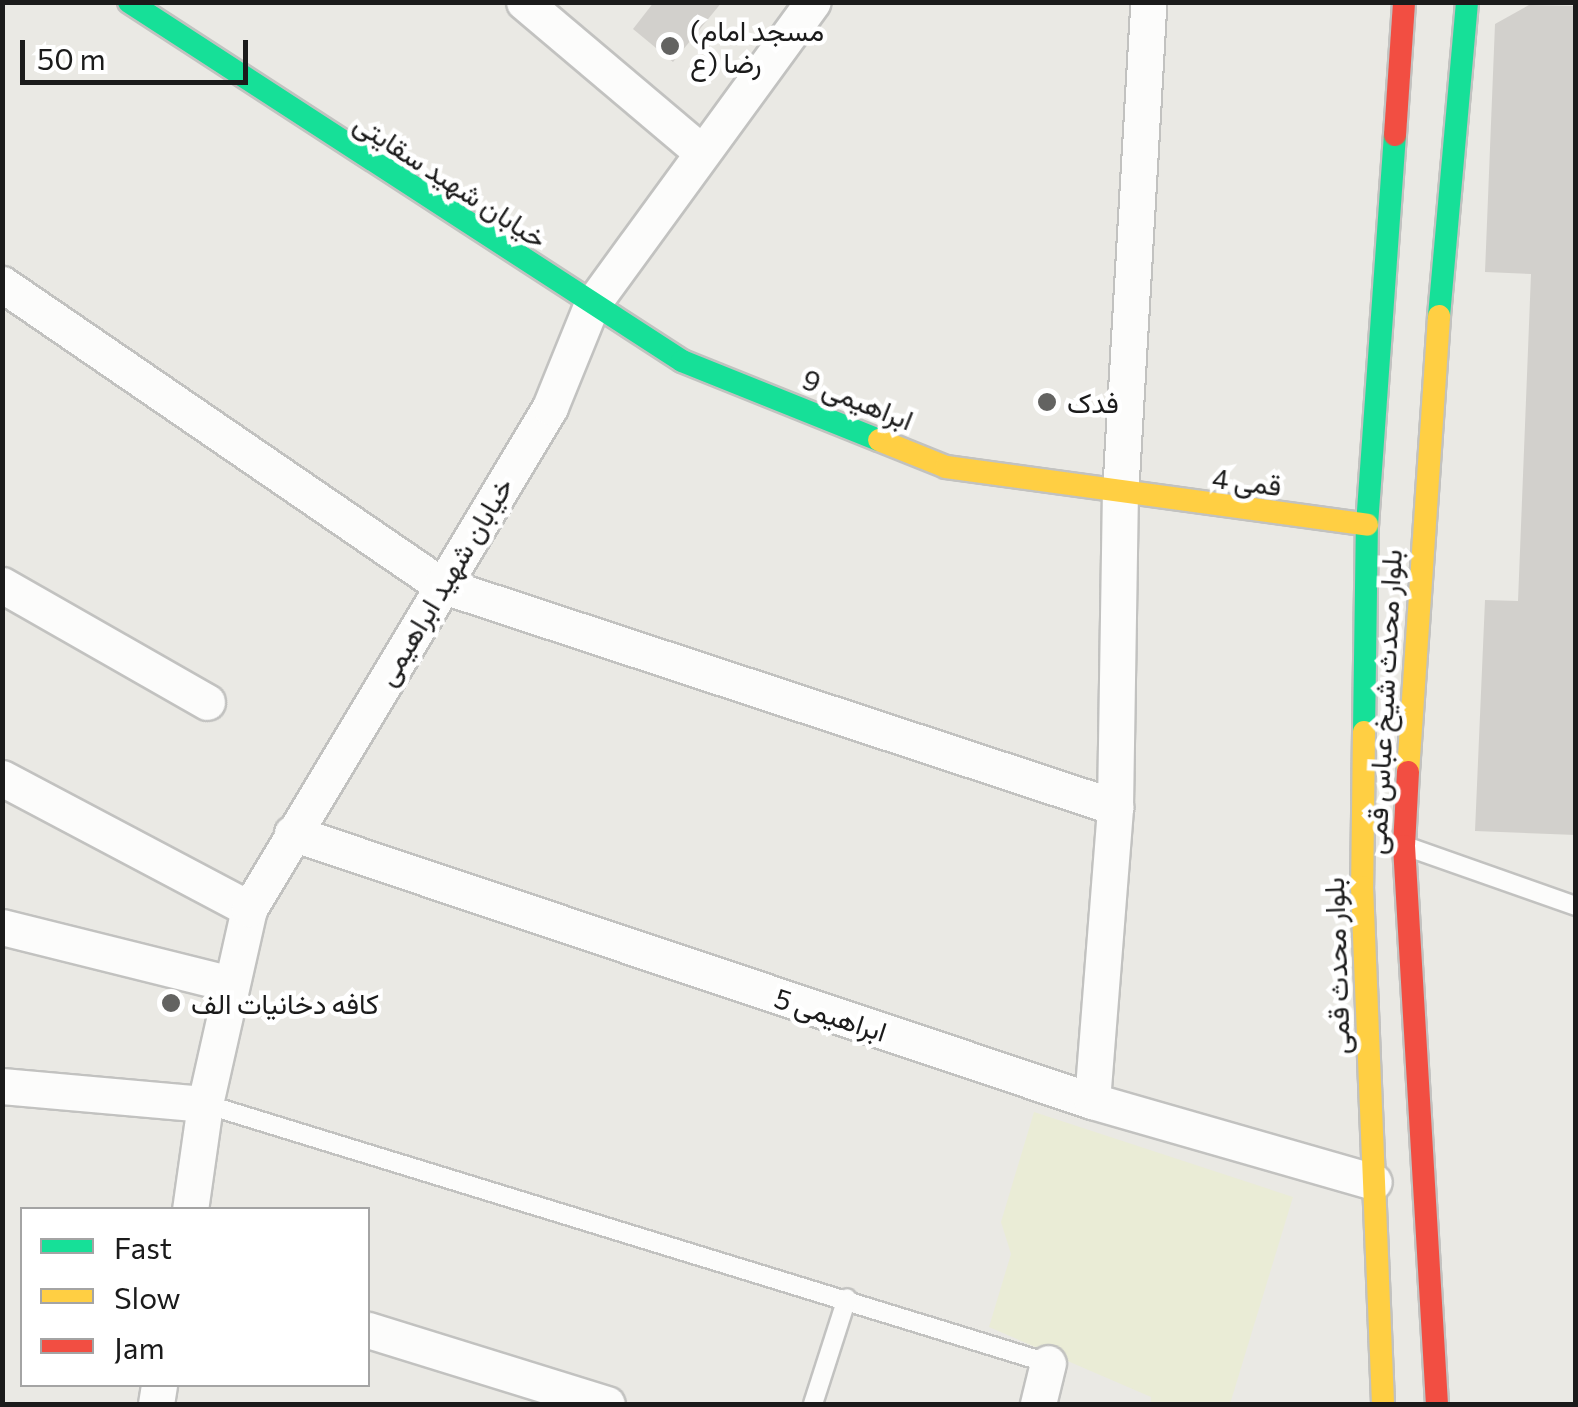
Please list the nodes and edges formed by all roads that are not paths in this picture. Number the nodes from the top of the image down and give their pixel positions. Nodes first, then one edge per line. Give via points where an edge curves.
1 (129, 2) edge
2 (524, 2) edge
3 (812, 2) edge
4 (1148, 2) edge
5 (1404, 2) edge
6 (1467, 2) edge
7 (699, 150) junction
8 (2, 284) edge
9 (591, 306) junction
10 (1120, 495) junction
11 (1368, 525) junction
12 (2, 585) edge
13 (441, 585) junction
14 (207, 702) dead end
15 (2, 778) edge
16 (1115, 807) junction
17 (292, 833) junction
18 (1404, 846) junction
19 (1576, 906) edge
20 (248, 909) junction
21 (2, 927) edge
22 (231, 984) junction
23 (2, 1086) edge
24 (1092, 1101) junction
25 (205, 1104) junction
26 (1374, 1182) junction
27 (190, 1207) edge
28 (847, 1298) junction
29 (370, 1331) edge
30 (1048, 1364) joint
31 (607, 1404) edge
32 (813, 1404) edge
33 (1038, 1404) edge
34 (1383, 1404) edge
35 (1437, 1404) edge

1 - 9 main road, خیابان شهید سقایتی
2 - 7 street
3 - 7 street, خیابان شهید ابراهیمی
4 - 10 street
5 - 11 main road, بلوار محدث شیخ عباس قمی
6 - 18 main road, بلوار محدث شیخ عباس قمی via 1418,556
7 - 9 street, خیابان شهید ابراهیمی
8 - 13 street
9 - 10 main road, ابراهیمی 9 via 682,361 946,467
9 - 13 street, خیابان شهید ابراهیمی via 550,407
10 - 11 main road, قمی 4
10 - 16 street
11 - 26 main road, بلوار محدث قمی via 1362,887
12 - 14 street
13 - 16 street
13 - 17 street, خیابان شهید ابراهیمی
15 - 20 street
16 - 24 street
17 - 20 street, خیابان شهید ابراهیمی
17 - 24 street, ابراهیمی 5
18 - 19 lane
18 - 35 main road, بلوار محدث شیخ عباس قمی
20 - 22 street, خیابان شهید ابراهیمی
21 - 22 street
22 - 25 street, خیابان شهید ابراهیمی
23 - 25 street
24 - 26 street, ابراهیمی 5
25 - 27 street, خیابان شهید ابراهیمی
25 - 28 lane
26 - 34 main road, بلوار محدث قمی
28 - 30 lane
28 - 32 lane
29 - 31 street
30 - 33 street

